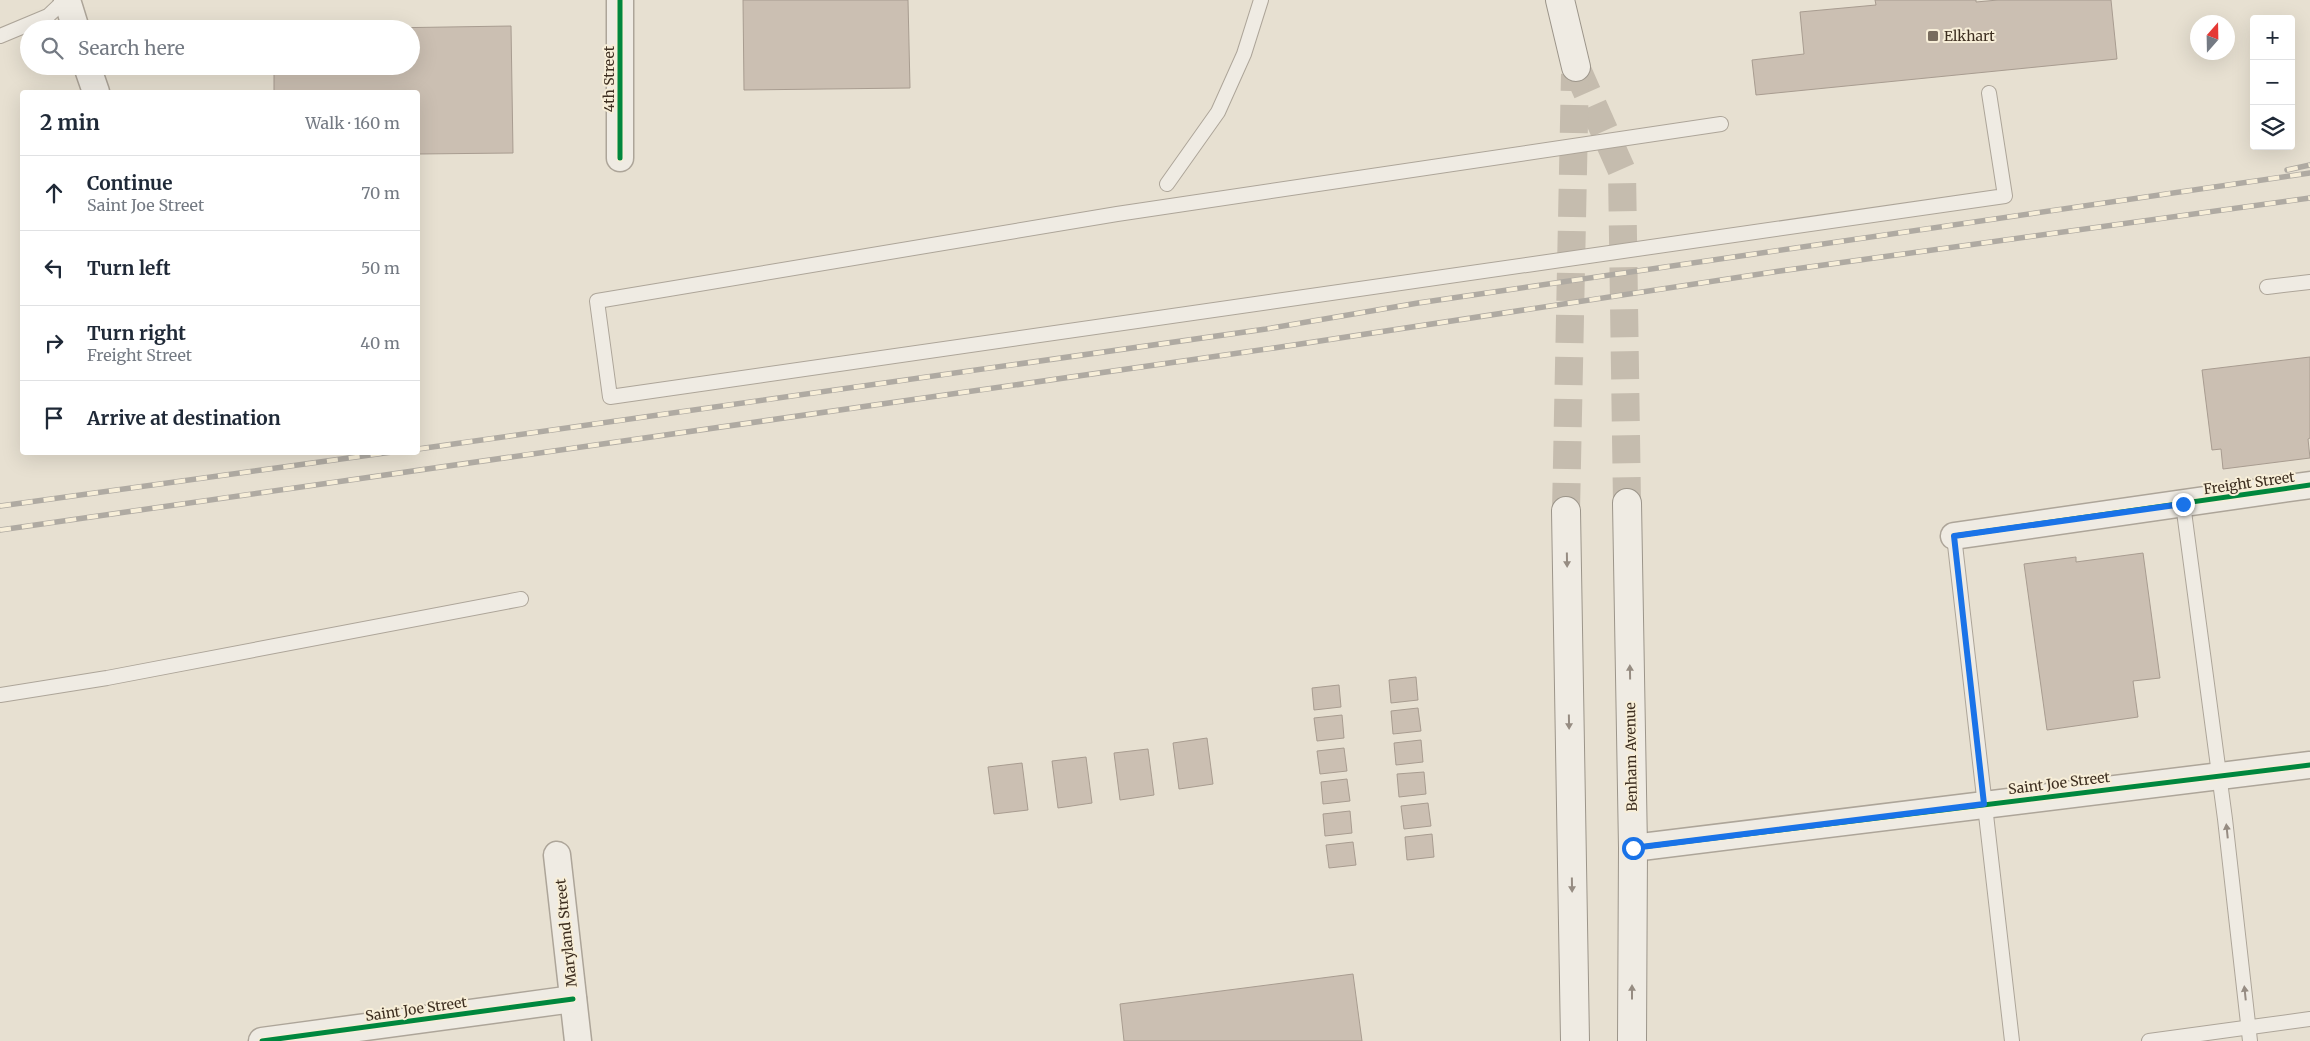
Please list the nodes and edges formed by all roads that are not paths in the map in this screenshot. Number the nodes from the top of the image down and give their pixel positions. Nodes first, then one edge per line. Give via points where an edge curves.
1 (66, 0) edge
2 (620, 0) edge
3 (1261, 0) edge
4 (1560, 0) edge
5 (38, 20) edge
6 (73, 20) edge
7 (20, 28) edge
8 (0, 36) edge
9 (1576, 67) tunnel mouth
10 (90, 75) edge
11 (95, 90) edge
12 (1989, 93) dead end
13 (1721, 124) dead end
14 (620, 158) dead end
15 (1167, 184) dead end
16 (2310, 282) edge
17 (2267, 286) dead end
18 (2310, 485) edge
19 (1627, 503) tunnel mouth
20 (2183, 504) junction
21 (1566, 511) tunnel mouth
22 (1954, 536) joint
23 (521, 599) dead end
24 (0, 695) edge
25 (2310, 765) edge
26 (2218, 775) junction
27 (1984, 804) junction
28 (1633, 848) junction
29 (558, 855) dead end
30 (573, 999) junction
31 (2310, 1019) edge
32 (2249, 1034) edge
33 (262, 1041) edge
34 (578, 1041) edge
35 (1574, 1041) edge
36 (1632, 1041) edge
37 (2012, 1041) edge
38 (2149, 1041) edge

1 - 5 lane
1 - 6 street
2 - 14 street, 4th Street
3 - 15 lane via 1244,54 1218,112
4 - 9 main road
7 - 8 lane
10 - 11 street
12 - 13 lane via 2005,196 610,397 597,302 1117,214
16 - 17 lane
18 - 20 street, Freight Street
28 -> 19 main road, Benham Avenue
20 - 22 street, Freight Street
20 - 26 lane
21 -> 35 main road
22 - 27 lane
23 - 24 lane via 108,678
25 - 26 street, Saint Joe Street
26 - 27 street, Saint Joe Street
32 -> 26 lane
27 - 28 street, Saint Joe Street
27 - 37 lane
36 -> 28 main road, Benham Avenue
29 - 30 street, Maryland Street
30 - 33 street, Saint Joe Street
30 - 34 street, Maryland Street
31 - 32 lane
32 - 38 lane

